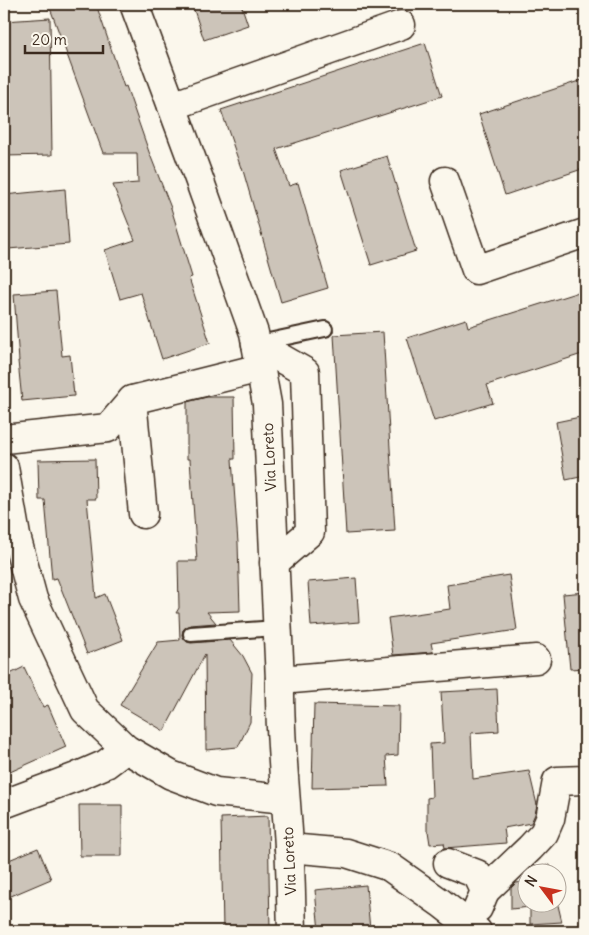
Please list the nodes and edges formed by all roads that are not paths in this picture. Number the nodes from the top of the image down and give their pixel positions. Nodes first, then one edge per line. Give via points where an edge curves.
1 (134, 4) edge
2 (401, 25) dead end
3 (172, 106) junction
4 (445, 181) dead end
5 (585, 233) edge
6 (325, 329) dead end
7 (258, 356) junction
8 (132, 400) junction
9 (4, 438) edge
10 (4, 467) edge
11 (143, 514) dead end
12 (274, 563) junction
13 (277, 628) junction
14 (190, 634) dead end
15 (536, 659) dead end
16 (280, 680) junction
17 (126, 748) junction
18 (585, 780) edge
19 (285, 799) junction
20 (4, 804) edge
21 (289, 848) junction
22 (448, 863) dead end
23 (485, 891) junction
24 (471, 927) edge
25 (292, 931) edge

1 - 3 street, Via Loreto
2 - 3 street
3 - 7 street, Via Loreto via 254,334
4 - 5 street via 476,270
6 - 7 lane
7 - 8 street
7 - 12 street, Via Loreto via 267,404
7 - 12 street via 305,372 310,532
8 - 9 street via 108,428
8 - 11 street
10 - 17 street via 16,536 33,599 85,710
12 - 13 street, Via Loreto
13 - 14 lane
13 - 16 street, Via Loreto
15 - 16 street
16 - 19 street, Via Loreto
17 - 19 street via 171,775 216,792
17 - 20 street via 106,764
18 - 23 street via 557,781 544,833
19 - 21 street, Via Loreto
21 - 24 street via 346,853 390,867
21 - 25 street, Via Loreto
22 - 23 street via 477,874
23 - 24 street

